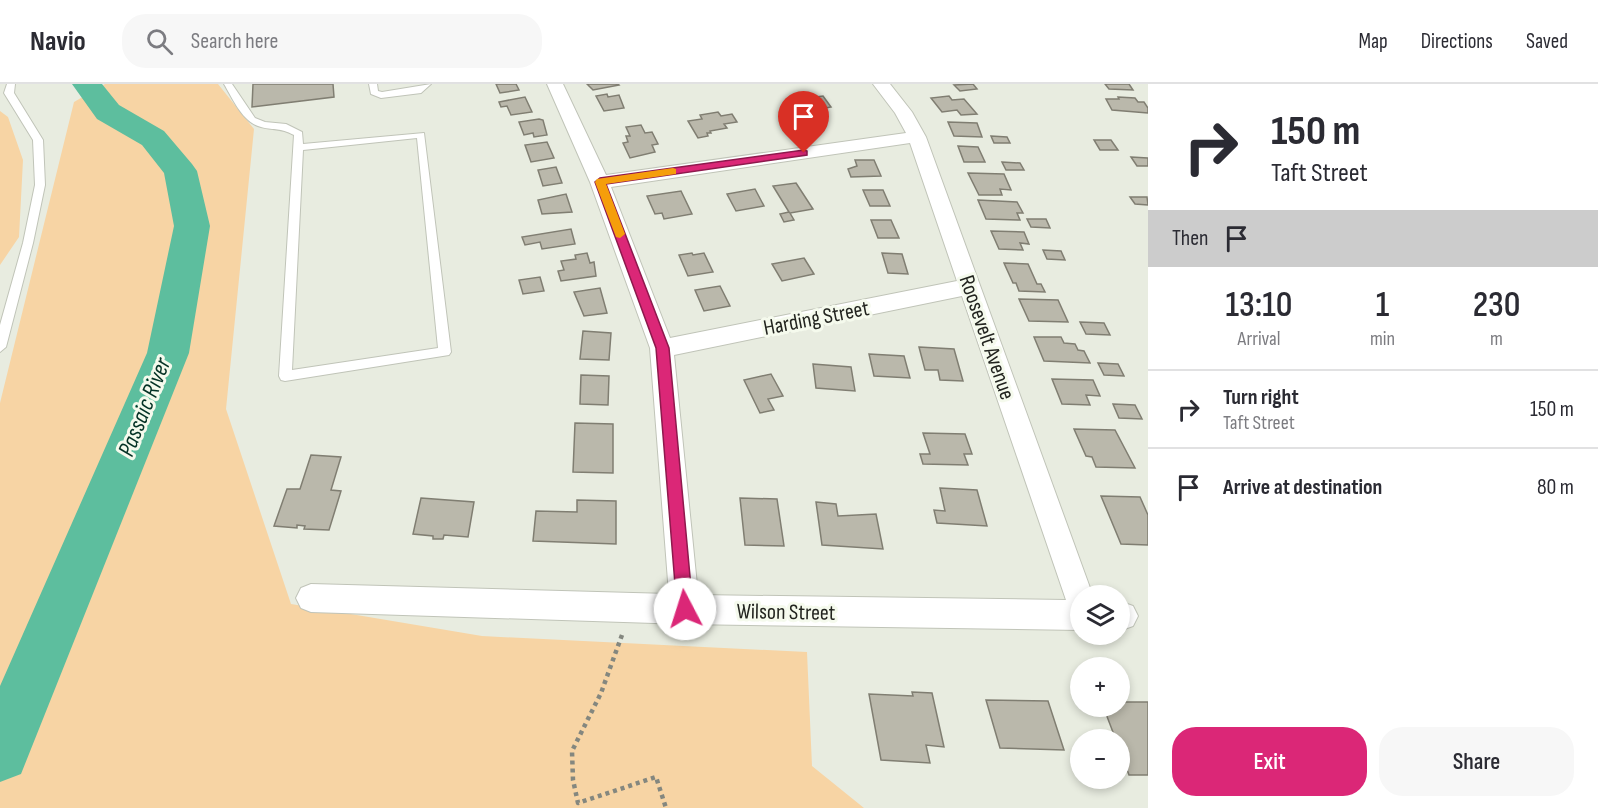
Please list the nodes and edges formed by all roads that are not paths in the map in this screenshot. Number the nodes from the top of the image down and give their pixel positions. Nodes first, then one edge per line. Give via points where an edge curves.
1 (11, 84) edge
2 (228, 84) edge
3 (373, 84) edge
4 (427, 84) edge
5 (555, 84) edge
6 (881, 84) edge
7 (917, 137) junction
8 (298, 148) junction
9 (600, 182) junction
10 (970, 286) junction
11 (0, 347) edge
12 (662, 348) junction
13 (1075, 585) edge
14 (311, 598) dead end
15 (685, 609) junction
16 (1070, 615) edge

1 - 11 lane via 9,93 38,140 40,185
2 - 8 lane via 252,120 284,126 298,134
3 - 4 lane via 375,93 381,95 421,90
5 - 9 street
6 - 7 street, Roosevelt Avenue
7 - 9 street
7 - 10 street, Roosevelt Avenue
8 - 8 lane via 285,376 445,352 421,135
9 - 12 street
10 - 12 street, Harding Street
10 - 13 street, Roosevelt Avenue
12 - 15 street
14 - 15 street, Wilson Street
15 - 16 street, Wilson Street

